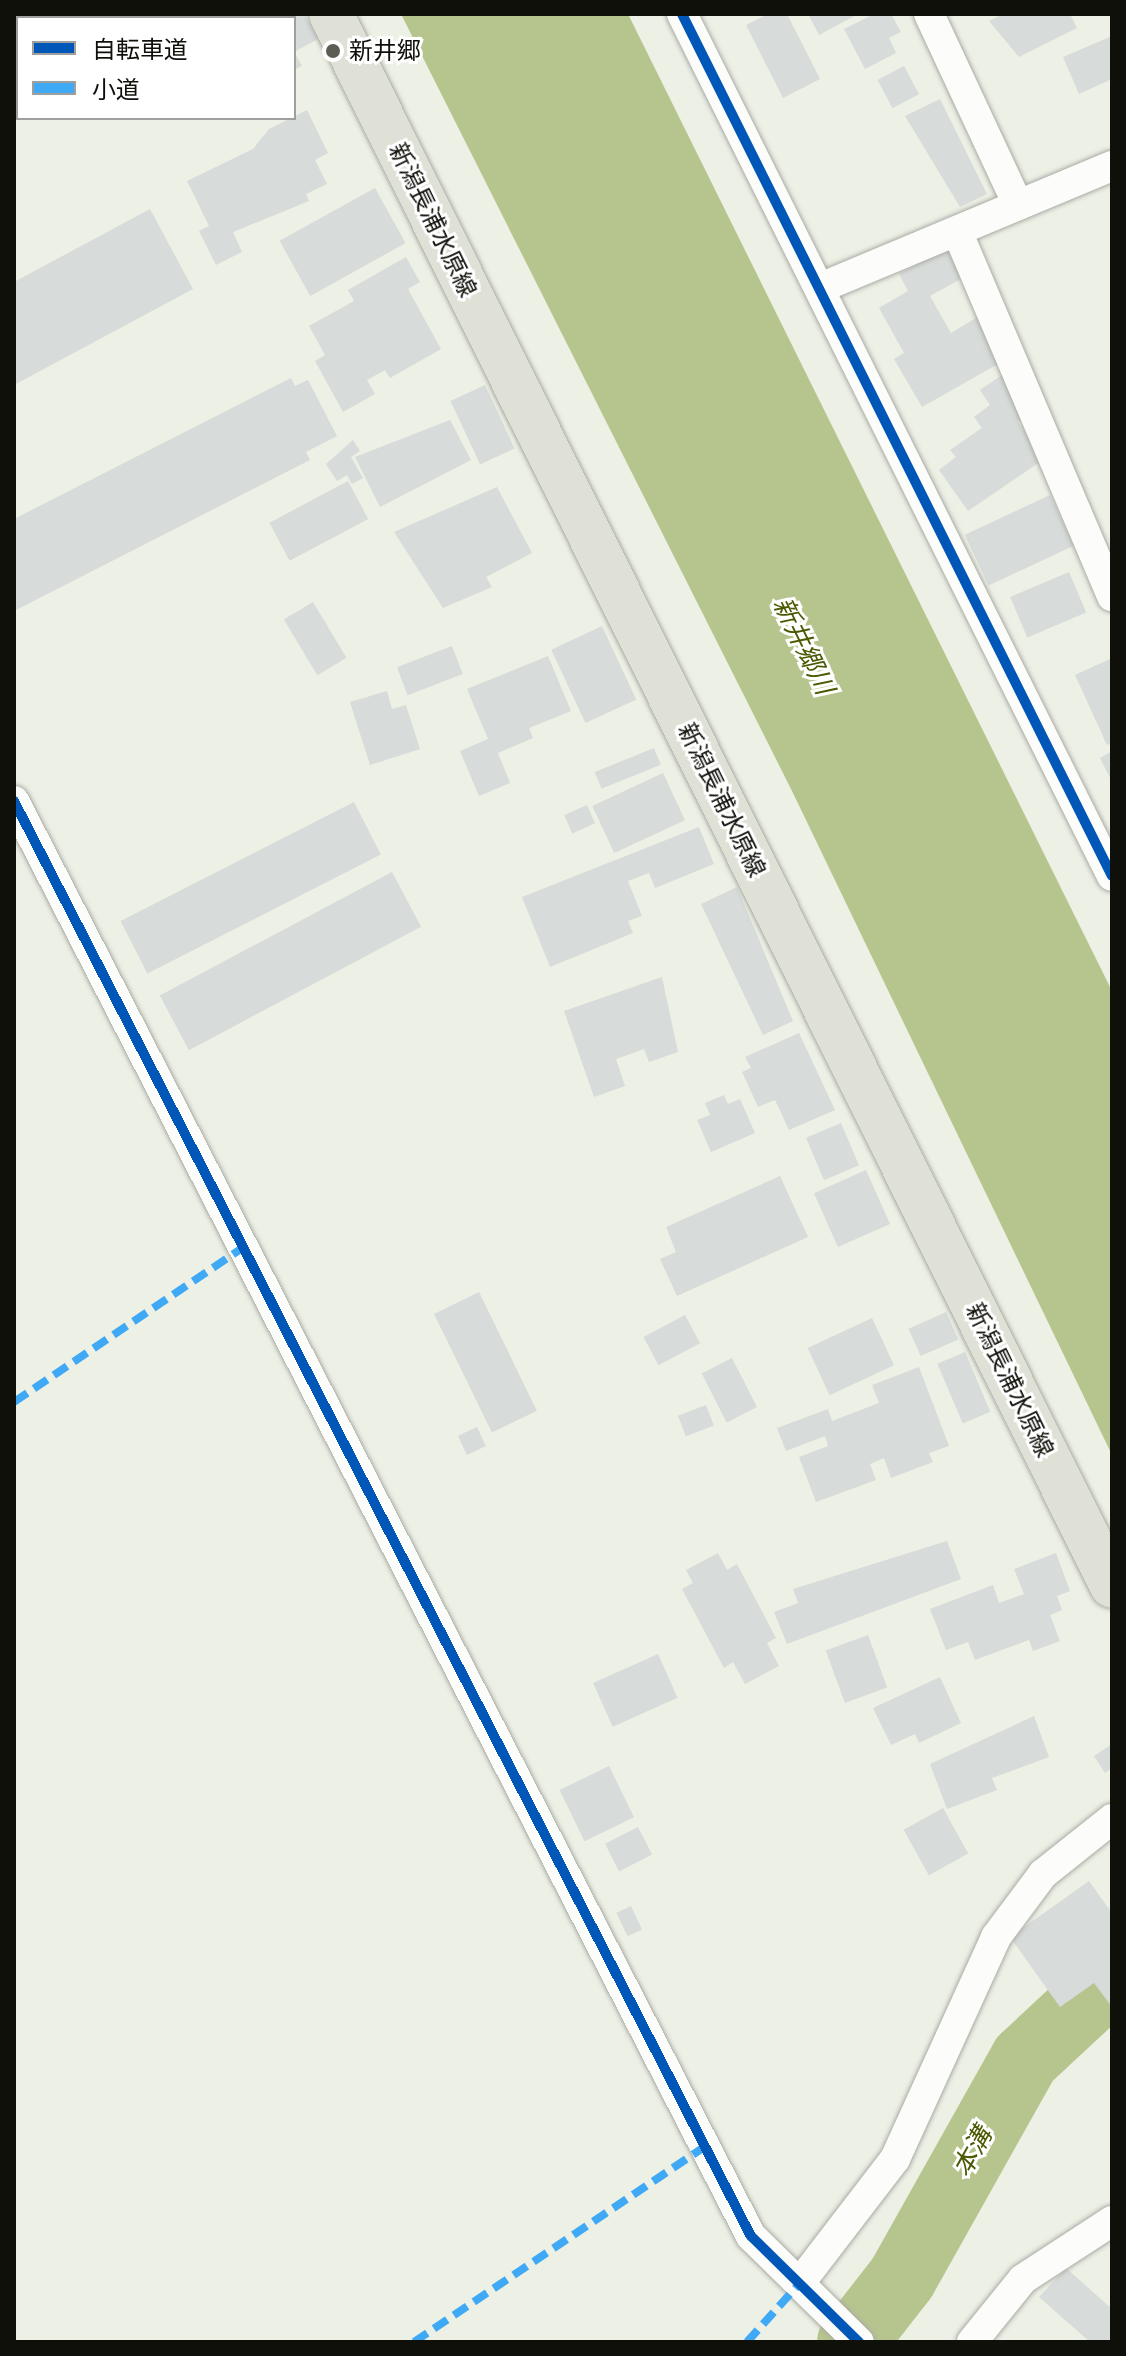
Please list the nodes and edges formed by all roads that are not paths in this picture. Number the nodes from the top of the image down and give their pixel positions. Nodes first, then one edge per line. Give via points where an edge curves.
1 (331, 14) edge
2 (682, 14) edge
3 (929, 14) edge
4 (1112, 166) edge
5 (1018, 205) junction
6 (957, 231) junction
7 (820, 288) junction
8 (1112, 597) edge
9 (14, 801) edge
10 (1112, 876) edge
11 (1112, 1586) edge
12 (1112, 1819) edge
13 (1112, 2221) edge
14 (809, 2294) junction
15 (859, 2342) edge
16 (972, 2342) edge

1 - 11 main road, 新潟長浦水原線
2 - 7 street
3 - 5 street
4 - 5 street
5 - 6 street
6 - 7 street
6 - 8 street
7 - 10 street
9 - 14 street via 751,2236
12 - 14 street via 1043,1874 996,1937 895,2159
13 - 16 street via 1023,2279
14 - 15 street

